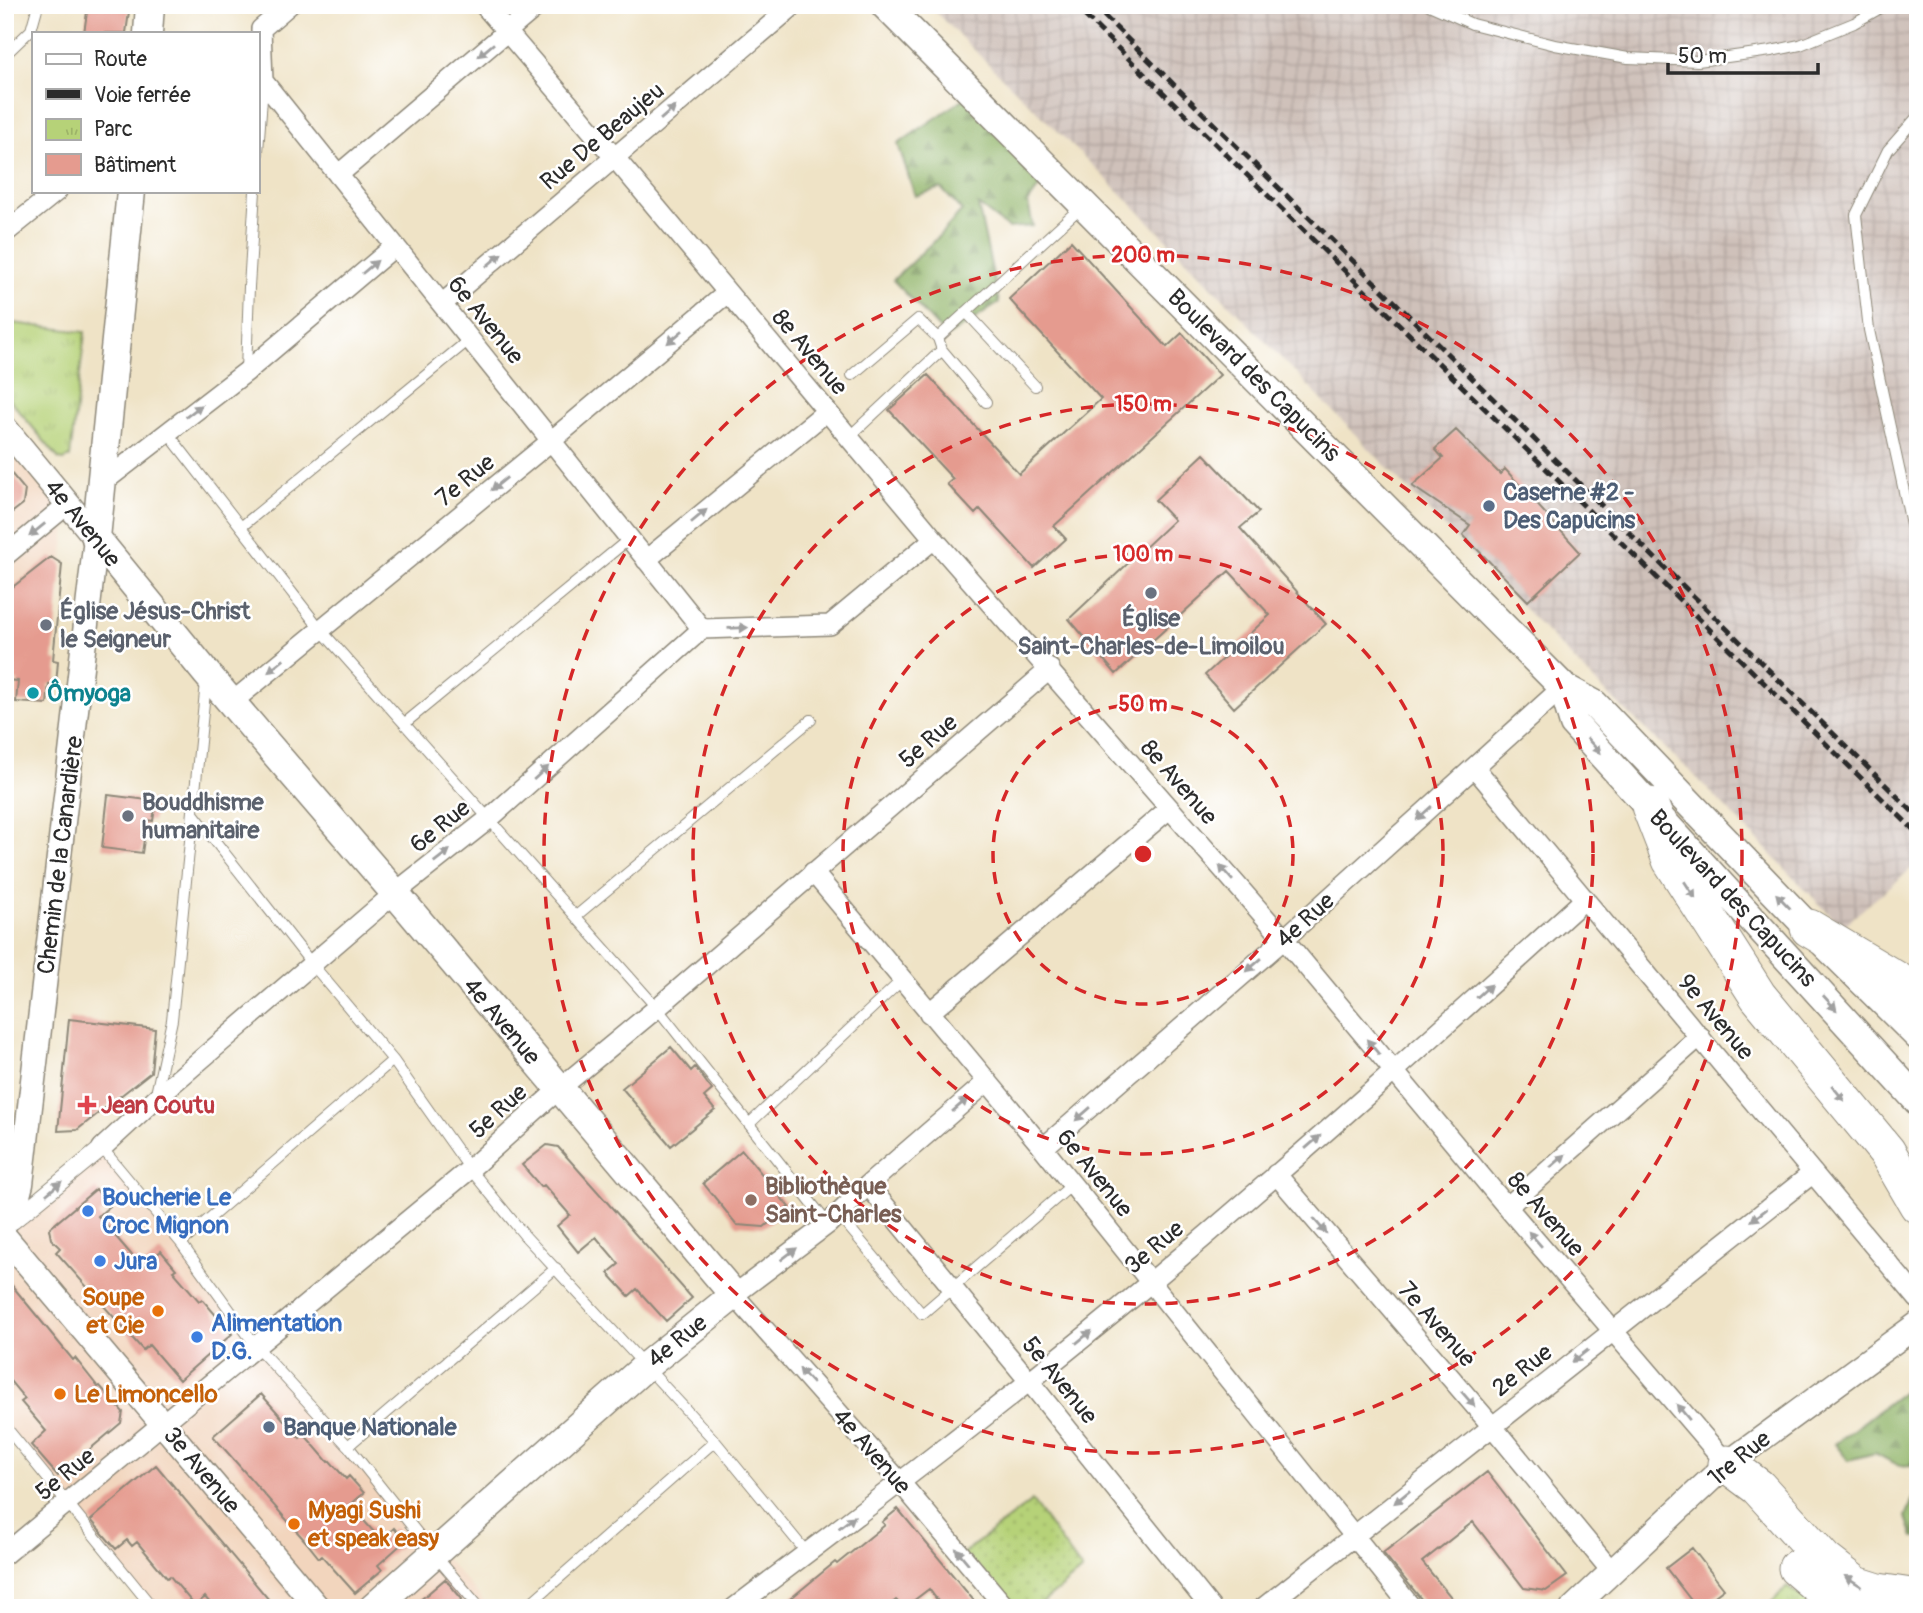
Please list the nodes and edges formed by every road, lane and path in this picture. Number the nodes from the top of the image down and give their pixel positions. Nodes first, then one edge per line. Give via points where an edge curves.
1 (38, 5) edge
2 (150, 5) edge
3 (289, 5) edge
4 (484, 5) edge
5 (538, 5) edge
6 (794, 5) edge
7 (885, 5) edge
8 (1429, 5) edge
9 (1886, 5) edge
10 (148, 32) edge
11 (507, 32) junction
12 (5, 55) edge
13 (263, 81) junction
14 (1918, 116) edge
15 (259, 136) edge
16 (615, 158) junction
17 (338, 175) junction
18 (56, 192) edge
19 (131, 192) edge
20 (255, 192) edge
21 (1084, 204) junction
22 (5, 233) edge
23 (395, 246) junction
24 (727, 293) junction
25 (442, 304) junction
26 (966, 312) junction
27 (938, 338) junction
28 (470, 339) junction
29 (942, 350) junction
30 (246, 372) junction
31 (852, 375) dead end
32 (1035, 386) dead end
33 (986, 402) dead end
34 (827, 411) junction
35 (5, 428) edge
36 (167, 432) junction
37 (849, 437) junction
38 (551, 441) junction
39 (102, 483) junction
40 (68, 504) junction
41 (241, 527) junction
42 (96, 538) junction
43 (934, 538) junction
44 (629, 539) junction
45 (5, 556) edge
46 (1918, 556) edge
47 (646, 560) junction
48 (702, 629) junction
49 (321, 630) junction
50 (1050, 669) junction
51 (207, 674) junction
52 (1563, 687) junction
53 (231, 703) junction
54 (811, 720) dead end
55 (405, 723) junction
56 (1475, 768) junction
57 (1650, 806) junction
58 (1169, 809) junction
59 (193, 813) junction
60 (490, 818) junction
61 (813, 872) junction
62 (395, 893) junction
63 (1585, 899) junction
64 (576, 916) junction
65 (1810, 928) junction
66 (1284, 939) junction
67 (312, 964) junction
68 (902, 980) junction
69 (1918, 993) edge
70 (657, 1008) junction
71 (929, 1013) junction
72 (1700, 1036) junction
73 (1918, 1037) edge
74 (393, 1060) junction
75 (1394, 1072) junction
76 (987, 1082) junction
77 (559, 1089) junction
78 (156, 1098) junction
79 (1918, 1101) edge
80 (748, 1124) junction
81 (102, 1148) junction
82 (1044, 1148) junction
83 (470, 1169) junction
84 (1813, 1173) junction
85 (1276, 1174) junction
86 (1073, 1184) junction
87 (868, 1185) junction
88 (1918, 1205) edge
89 (1507, 1207) junction
90 (833, 1219) junction
91 (5, 1225) edge
92 (5, 1237) edge
93 (181, 1243) junction
94 (556, 1268) junction
95 (1151, 1282) junction
96 (952, 1287) junction
97 (734, 1295) junction
98 (1918, 1299) edge
99 (1918, 1324) edge
100 (1613, 1330) junction
101 (256, 1346) junction
102 (646, 1366) junction
103 (1029, 1381) junction
104 (163, 1425) junction
105 (5, 1426) edge
106 (1492, 1426) junction
107 (715, 1441) junction
108 (348, 1446) junction
109 (1727, 1464) junction
110 (900, 1482) junction
111 (68, 1504) junction
112 (1354, 1535) junction
113 (807, 1553) junction
114 (5, 1554) edge
115 (434, 1554) junction
116 (1612, 1572) junction
117 (1918, 1598) edge
118 (153, 1608) edge
119 (318, 1608) edge
120 (373, 1608) edge
121 (480, 1608) edge
122 (525, 1608) edge
123 (734, 1608) edge
124 (1006, 1608) edge
125 (1211, 1608) edge
126 (1263, 1608) edge
127 (1412, 1608) edge
128 (1573, 1608) edge
129 (1844, 1608) edge

1 - 12 lane via 31,30
2 - 10 main road
3 - 13 street via 261,29
4 - 11 street, 8e Avenue
5 - 11 street
16 -> 6 street, Rue De Beaujeu
7 - 21 main road, Boulevard des Capucins
8 - 9 lane via 1472,24 1555,45 1628,58 1698,61 1800,45
11 - 16 street, 8e Avenue
11 -> 17 street
13 - 15 lane
13 - 17 street, 6e Avenue
14 - 46 lane via 1888,150 1856,215 1869,330
16 - 24 street, 8e Avenue
25 -> 16 street, Rue De Beaujeu
17 - 23 street, 6e Avenue
18 - 22 street
19 - 39 main road, Chemin de la Canardière
20 - 30 lane
21 - 26 lane
21 - 52 main road, Boulevard des Capucins
23 - 25 street, 6e Avenue
30 -> 23 street
24 - 34 street, 8e Avenue
24 -> 38 street, 7e Rue
25 - 28 street, 6e Avenue
26 - 27 lane
26 - 32 lane
27 - 29 lane
27 - 31 lane via 918,319
28 - 38 street, 6e Avenue
28 - 41 lane
29 - 33 lane
29 - 37 lane
36 -> 30 street
34 - 37 street, 8e Avenue
47 -> 34 street
35 - 40 street, 4e Avenue
36 - 39 street
36 - 41 lane
37 - 43 street, 8e Avenue
38 - 44 street, 6e Avenue
38 -> 49 street, 7e Rue
39 - 42 main road, Chemin de la Canardière
40 - 42 street, 4e Avenue
40 -> 45 street
41 - 49 lane
42 - 51 main road, 4e Avenue
42 - 91 street, Chemin de la Canardière via 21,1184
48 -> 43 street via 830,625
43 - 50 street, 8e Avenue
44 - 47 street, 6e Avenue
44 - 55 lane
47 - 48 street, 6e Avenue
60 -> 48 street, 6e Rue
49 -> 53 street, 7e Rue
49 - 55 lane
50 - 58 street, 8e Avenue
50 - 61 street, 5e Rue
51 - 53 main road, 4e Avenue
51 - 59 lane
52 - 56 street, 4e Rue
52 -> 57 main road, Boulevard des Capucins via 1574,724
65 -> 52 main road, Boulevard des Capucins via 1594,704
53 - 62 main road, 4e Avenue
54 - 64 lane
55 - 60 lane
56 - 63 street, 9e Avenue
56 -> 66 street, 4e Rue
57 -> 79 main road, Boulevard des Capucins
57 -> 88 highway via 1671,860 1758,996 1895,1163
66 -> 58 street, 8e Avenue
58 - 71 street
59 - 67 lane
59 - 78 lane via 172,1020
62 -> 60 street, 6e Rue
60 - 64 lane
61 - 68 street, 6e Avenue
61 - 70 street, 5e Rue
62 - 67 street, 6e Rue
62 - 77 main road, 4e Avenue
63 - 72 street, 9e Avenue
75 -> 63 street, 3e Rue
64 - 70 lane
65 - 69 highway
65 - 73 main road, Boulevard des Capucins
75 -> 66 street, 8e Avenue
66 -> 82 street, 4e Rue
67 - 74 lane
67 - 78 street, 6e Rue
68 - 71 street, 6e Avenue
68 - 80 lane
70 - 77 street, 5e Rue
70 - 80 lane
71 - 76 street, 6e Avenue
72 - 84 street, 9e Avenue
89 -> 72 street
74 - 83 lane
74 - 93 lane
85 -> 75 street, 3e Rue
75 - 89 street, 8e Avenue
76 - 82 street, 6e Avenue
87 -> 76 street, 4e Rue
77 - 83 street, 5e Rue
77 - 97 main road, 4e Avenue
78 - 81 street, 6e Rue
80 - 90 lane
91 -> 81 street, 6e Rue
81 - 93 lane
82 - 86 street, 6e Avenue
83 - 94 lane
83 - 101 street, 5e Rue
84 - 98 street, 9e Avenue
84 -> 100 street, 2e Rue
85 - 95 street, 3e Rue
85 -> 106 street, 7e Avenue
86 - 95 street, 6e Avenue
86 - 96 lane
87 - 90 street, 4e Rue
87 - 96 street, 5e Avenue
100 -> 89 street, 8e Avenue
90 - 96 lane via 922,1314
97 -> 90 street, 4e Rue
92 - 104 street, 3e Avenue
93 - 101 lane
94 - 102 lane
94 - 108 lane
103 -> 95 street, 3e Rue
95 - 112 street, 6e Avenue
96 - 103 street, 5e Avenue
97 - 102 main road, 4e Rue
110 -> 97 street, 4e Avenue
99 - 109 street, 1re Rue
100 -> 106 street, 2e Rue
109 -> 100 street, 8e Avenue
101 - 104 street, 5e Rue
101 - 108 lane
102 - 107 lane
102 - 115 main road, 4e Rue
103 - 110 street, 3e Rue
103 - 125 street, 5e Avenue
104 - 111 street, 5e Rue
104 - 119 street, 3e Avenue
105 - 111 lane
106 -> 112 street, 2e Rue
106 - 116 street, 7e Avenue
107 - 113 lane
107 - 122 lane
108 - 115 lane
109 - 116 street, 1re Rue
117 -> 109 highway via 1856,1585 1824,1560 1758,1487
109 - 129 highway via 1741,1504 1799,1570
113 -> 110 street, 3e Rue
124 -> 110 street, 4e Avenue
111 - 114 street, 5e Rue
111 - 118 lane
112 - 126 street, 2e Rue
112 - 127 street, 6e Avenue
113 - 123 street, 3e Rue
115 - 120 main road, 4e Rue
115 - 121 lane
116 - 128 street, 1re Rue

